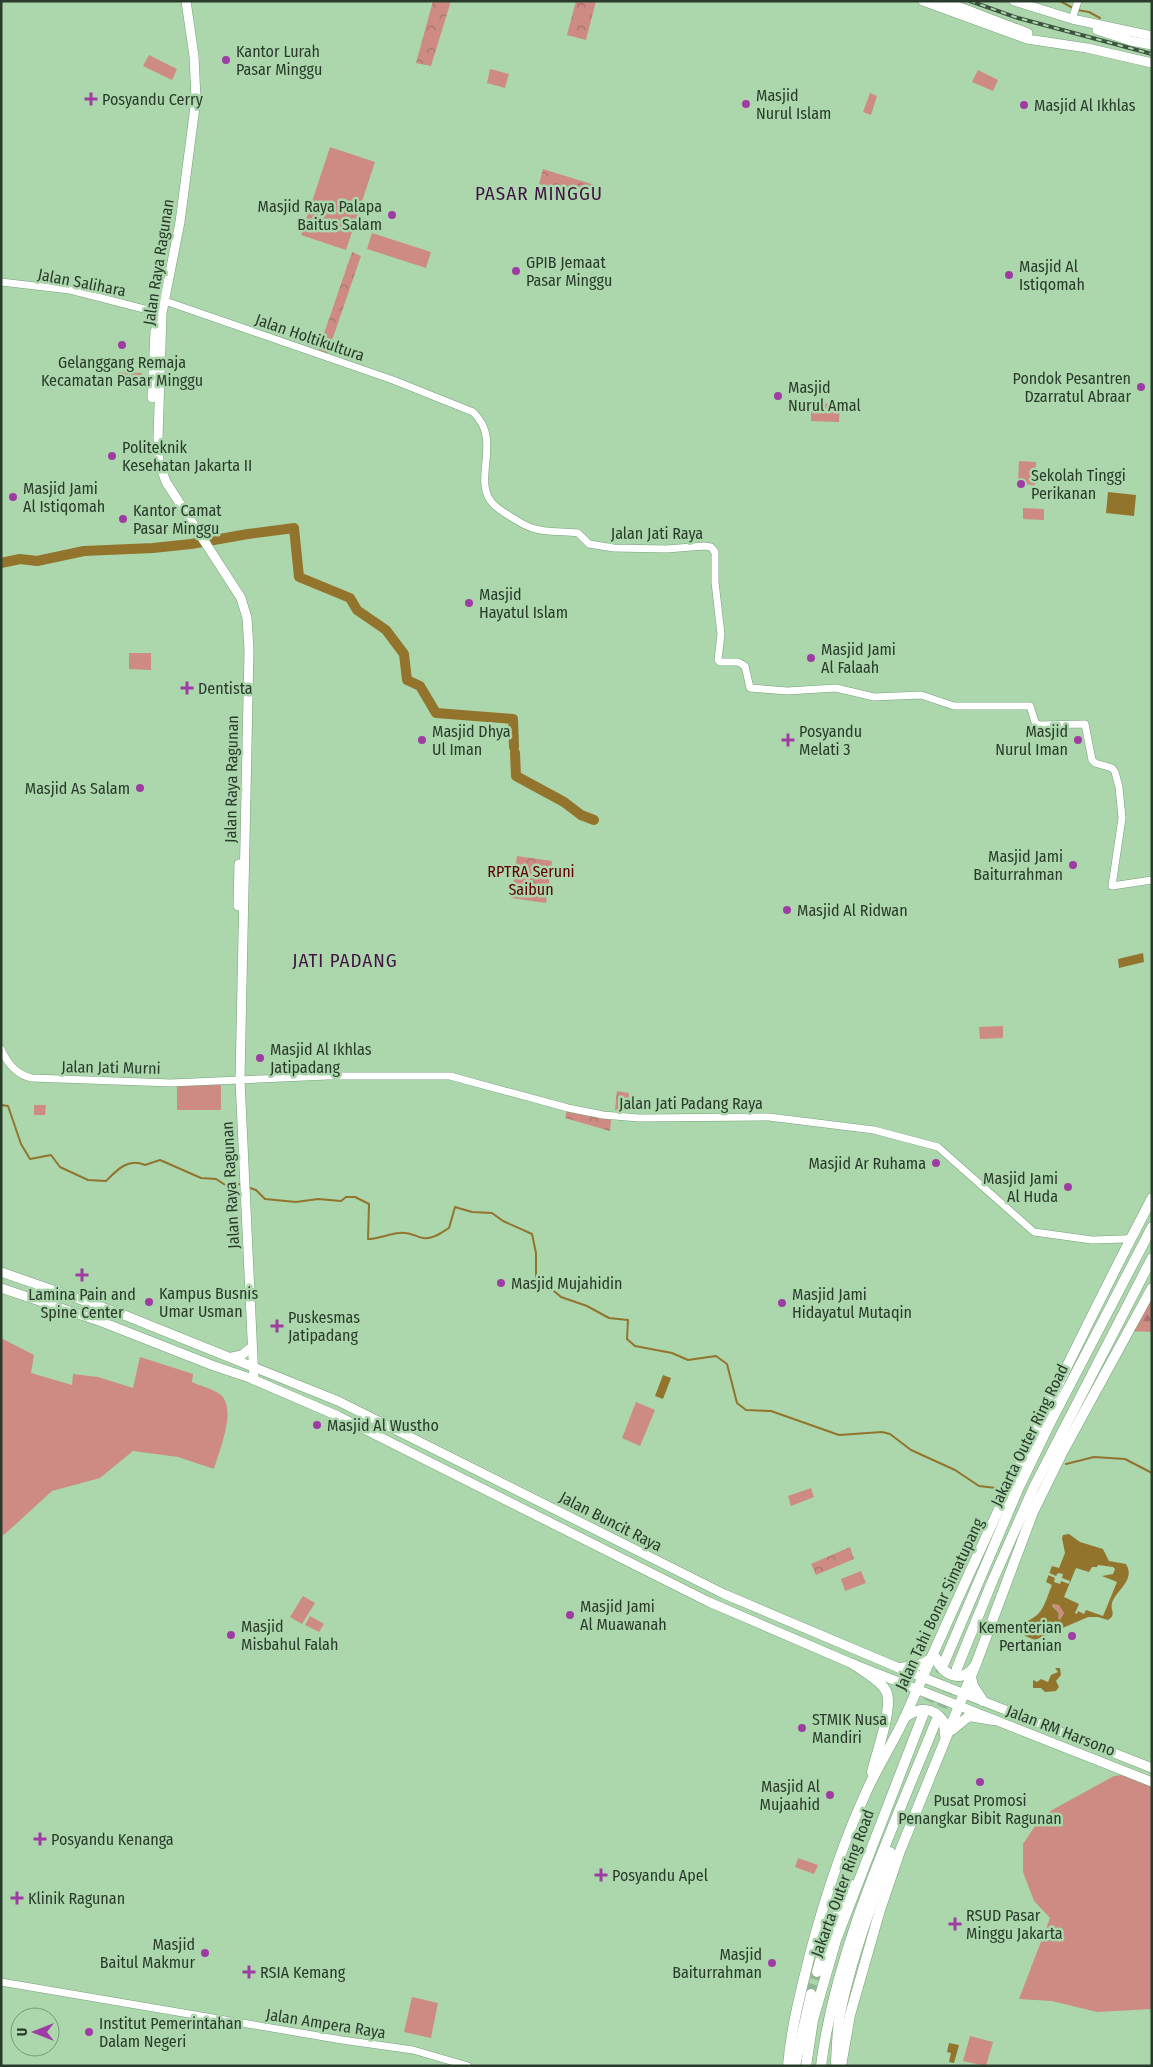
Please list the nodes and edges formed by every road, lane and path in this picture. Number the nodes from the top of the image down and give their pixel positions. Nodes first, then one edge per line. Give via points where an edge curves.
1 (186, 1) edge
2 (923, 1) edge
3 (944, 1) edge
4 (1014, 1) edge
5 (1077, 12) edge
6 (1152, 36) edge
7 (1152, 45) edge
8 (1070, 46) junction
9 (1152, 65) edge
10 (195, 86) junction
11 (1, 282) edge
12 (165, 301) junction
13 (156, 312) junction
14 (445, 401) joint
15 (197, 535) junction
16 (1152, 880) edge
17 (1, 1050) edge
18 (237, 1080) junction
19 (1152, 1198) edge
20 (1152, 1226) edge
21 (1132, 1237) junction
22 (1118, 1239) junction
23 (1127, 1247) junction
24 (1152, 1258) edge
25 (1, 1272) edge
26 (1, 1288) edge
27 (1152, 1288) edge
28 (251, 1352) junction
29 (230, 1357) junction
30 (255, 1367) junction
31 (252, 1379) junction
32 (1032, 1461) junction
33 (1044, 1468) junction
34 (936, 1645) junction
35 (929, 1660) junction
36 (944, 1663) tunnel mouth
37 (853, 1664) junction
38 (976, 1664) junction
39 (899, 1668) junction
40 (957, 1668) tunnel mouth
41 (922, 1676) junction
42 (971, 1676) junction
43 (916, 1688) junction
44 (964, 1693) junction
45 (983, 1701) junction
46 (959, 1705) junction
47 (923, 1715) tunnel mouth
48 (904, 1719) junction
49 (993, 1720) junction
50 (936, 1721) tunnel mouth
51 (946, 1737) junction
52 (924, 1750) junction
53 (1152, 1768) edge
54 (899, 1774) junction
55 (1152, 1782) edge
56 (868, 1788) junction
57 (817, 1972) tunnel mouth
58 (1, 1982) edge
59 (812, 1994) tunnel mouth
60 (468, 2066) edge
61 (788, 2066) edge
62 (796, 2066) edge
63 (806, 2066) edge
64 (821, 2066) edge
65 (835, 2066) edge
66 (841, 2066) edge

1 - 10 main road, Jalan Raya Ragunan
2 - 8 main road via 1027,38
3 - 8 main road
4 - 5 main road
5 - 6 main road
5 - 7 main road via 1097,30
8 - 9 main road via 1088,53
10 - 12 main road, Jalan Raya Ragunan via 187,177
10 - 13 main road, Jalan Raya Ragunan via 190,102 175,223
11 - 13 street, Jalan Salihara via 70,290
12 - 14 street, Jalan Holtikultura
12 - 15 main road, Jalan Raya Ragunan via 158,386 159,462 166,482
13 - 15 main road, Jalan Raya Ragunan via 152,385 155,466 170,497
14 - 16 street, Jalan Jati Raya via 473,412 482,423 487,446 486,491 489,500 532,528 578,533 589,544 614,548 711,547 715,552 721,634 718,661 738,662 745,666 750,688 787,691 832,688 874,697 916,694 954,706 1030,706 1039,725 1085,724 1091,758 1095,764 1112,768 1119,787 1122,818 1112,886
15 - 18 main road, Jalan Raya Ragunan via 238,603 244,638
17 - 18 street, Jalan Jati Murni via 9,1064 32,1078 171,1083
18 - 22 street, Jalan Jati Padang Raya via 450,1076 603,1116 770,1117 874,1130 938,1147 1034,1232 1092,1240
18 - 28 main road, Jalan Raya Ragunan
19 - 21 highway, Jalan Tahi Bonar Simatupang
20 - 32 highway, Jakarta Outer Ring Road
21 - 22 street, Jalan Jati Padang Raya
21 - 23 highway, Jalan Tahi Bonar Simatupang
22 - 23 street
23 - 34 highway, Jalan Tahi Bonar Simatupang via 1030,1443
24 - 33 highway, Jakarta Outer Ring Road
25 - 29 main road, Jalan Buncit Raya via 111,1310
26 - 31 main road, Jalan Buncit Raya
27 - 38 highway via 1033,1512
28 - 29 main road
28 - 30 main road, Jalan Raya Ragunan
29 - 30 main road, Jalan Buncit Raya
30 - 31 main road, Jalan Raya Ragunan
30 - 39 main road, Jalan Buncit Raya via 367,1414 702,1584
31 - 37 main road, Jalan Buncit Raya via 333,1414 709,1602
32 - 33 highway
32 - 36 highway, Jakarta Outer Ring Road
33 - 40 highway, Jakarta Outer Ring Road via 1002,1558
34 - 35 highway, Jalan Tahi Bonar Simatupang
34 - 38 highway via 938,1666 953,1676 970,1672
35 - 39 highway
35 - 41 highway, Jalan Tahi Bonar Simatupang
37 - 43 main road, Jalan Buncit Raya
37 - 56 highway via 881,1685 889,1698
38 - 42 highway
39 - 41 main road, Jalan Buncit Raya
41 - 43 highway, Jalan Tahi Bonar Simatupang
41 - 44 main road, Jalan Buncit Raya
42 - 44 highway
42 - 45 highway via 972,1686
43 - 46 main road, Jalan Buncit Raya
43 - 48 highway, Jalan Tahi Bonar Simatupang
44 - 45 main road, Jalan RM Harsono
44 - 46 highway
45 - 53 main road, Jalan RM Harsono
46 - 49 main road, Jalan RM Harsono
46 - 51 highway
47 - 54 highway, Jakarta Outer Ring Road
48 - 51 highway via 918,1710 933,1711 944,1722
48 - 56 highway, Jalan Tahi Bonar Simatupang
49 - 51 highway via 969,1716
49 - 55 main road, Jalan RM Harsono
50 - 52 highway, Jakarta Outer Ring Road
51 - 66 highway via 880,1910 850,2015
52 - 64 highway, Jakarta Outer Ring Road via 849,1944 831,2010
52 - 65 highway via 920,1771 846,1988
54 - 57 highway via 881,1807
54 - 63 highway, Jakarta Outer Ring Road via 836,1940 815,2012
56 - 61 highway, Jalan Tahi Bonar Simatupang via 846,1839 822,1910 793,2027
58 - 60 street, Jalan Ampera Raya via 413,2050
59 - 62 highway

